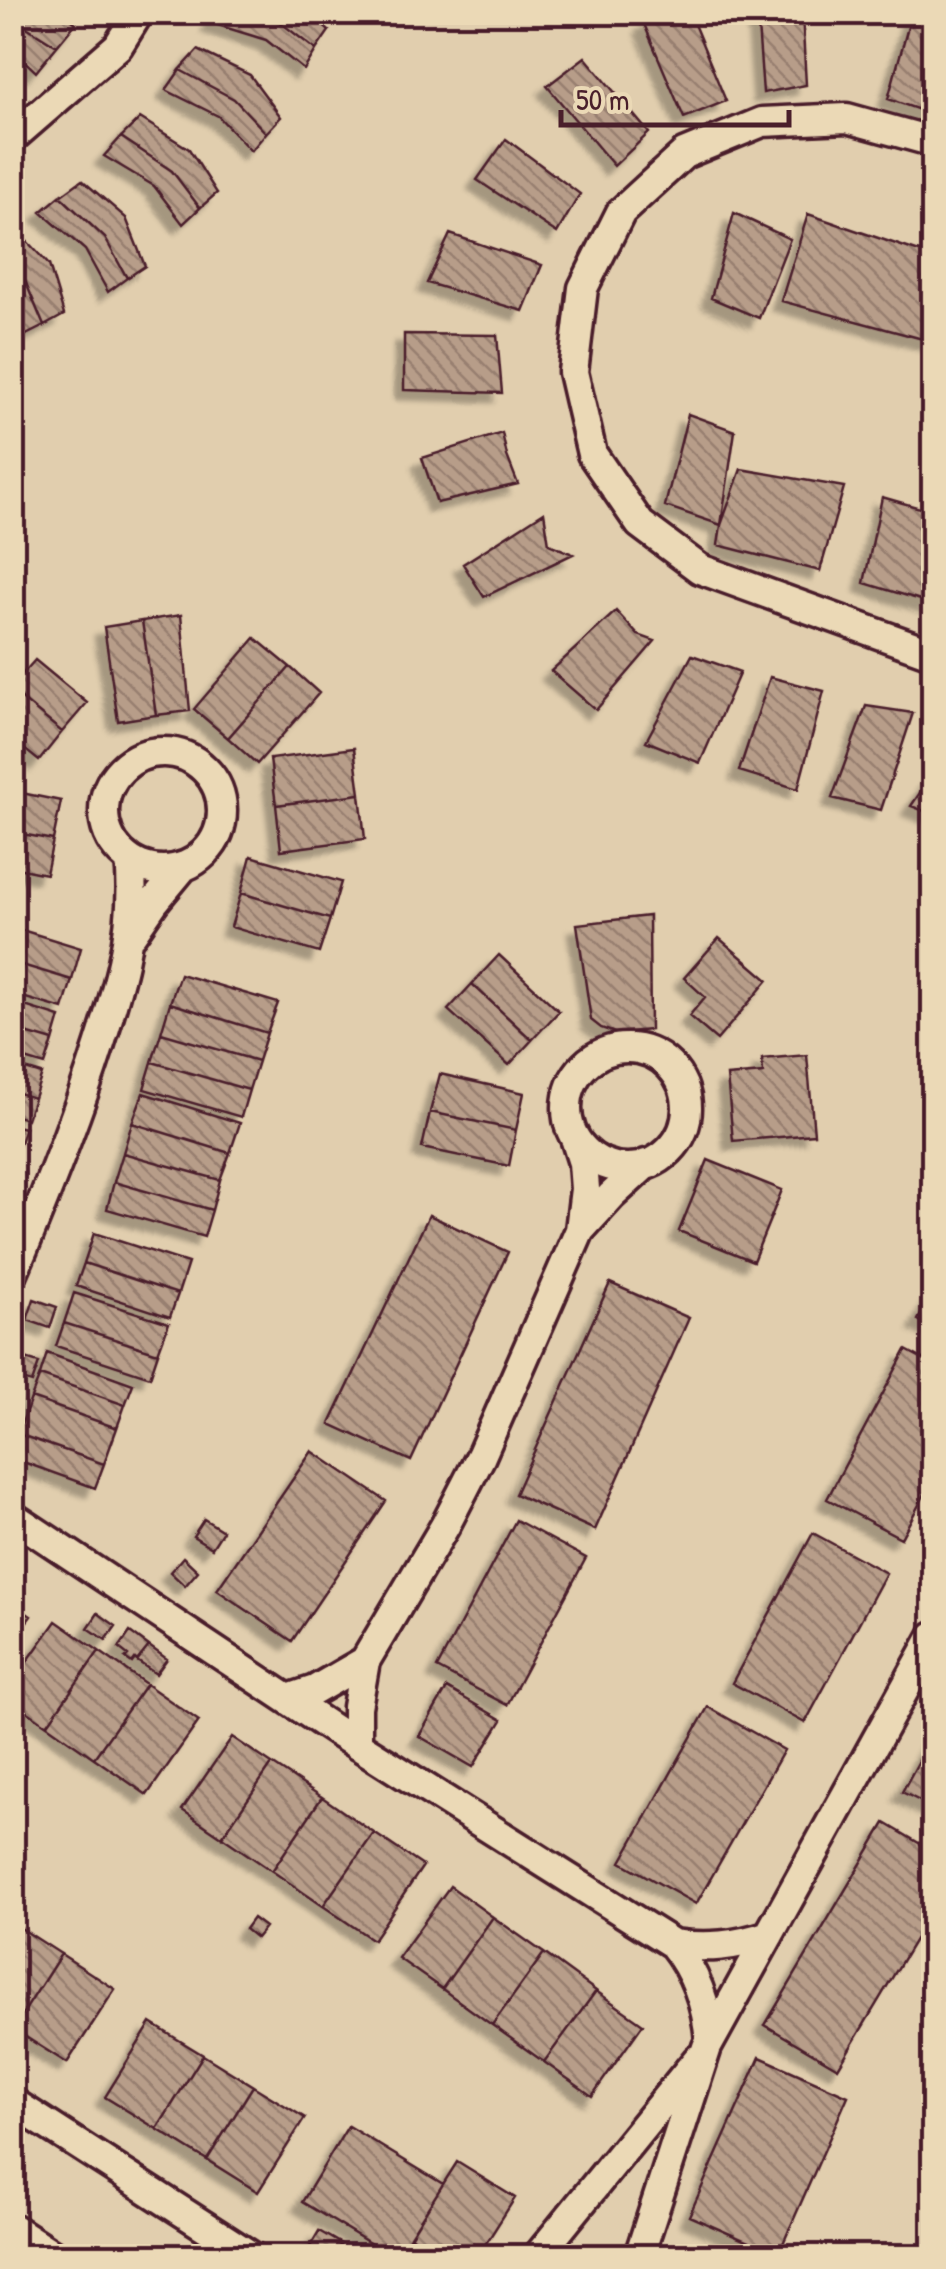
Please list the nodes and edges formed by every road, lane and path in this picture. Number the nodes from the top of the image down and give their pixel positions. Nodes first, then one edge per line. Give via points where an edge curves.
1 (139, 12) edge
2 (12, 138) edge
3 (934, 142) edge
4 (934, 654) edge
5 (130, 860) junction
6 (183, 867) junction
7 (129, 940) junction
8 (575, 1138) junction
9 (647, 1164) junction
10 (580, 1230) junction
11 (12, 1275) edge
12 (15, 1516) edge
13 (934, 1636) edge
14 (365, 1661) junction
15 (288, 1699) junction
16 (357, 1745) junction
17 (769, 1935) junction
18 (674, 1944) junction
19 (709, 2044) junction
20 (12, 2102) edge
21 (12, 2228) edge
22 (56, 2256) edge
23 (250, 2256) edge
24 (538, 2256) edge
25 (639, 2256) edge

1 - 2 street via 118,46
3 - 4 street via 847,118 762,122 684,154 621,212 582,288 573,372 592,454 640,524 700,569
5 - 6 street via 147,868
5 - 6 street via 107,832 106,795 114,778 143,755 180,754 210,774 222,808 212,844
5 - 7 street
6 - 7 street
7 - 11 street via 76,1115
8 - 9 street via 602,1163
8 - 9 street via 567,1102 582,1068 614,1049 651,1052 679,1078 686,1113 671,1148
8 - 10 street via 586,1190
9 - 10 street
10 - 14 street via 481,1456
12 - 15 street
13 - 17 street
14 - 15 street
14 - 16 street
15 - 16 street
16 - 18 street
17 - 18 street via 712,1948
17 - 19 street
18 - 19 street via 702,1996
19 - 24 street
19 - 25 street
20 - 23 street
21 - 22 street

